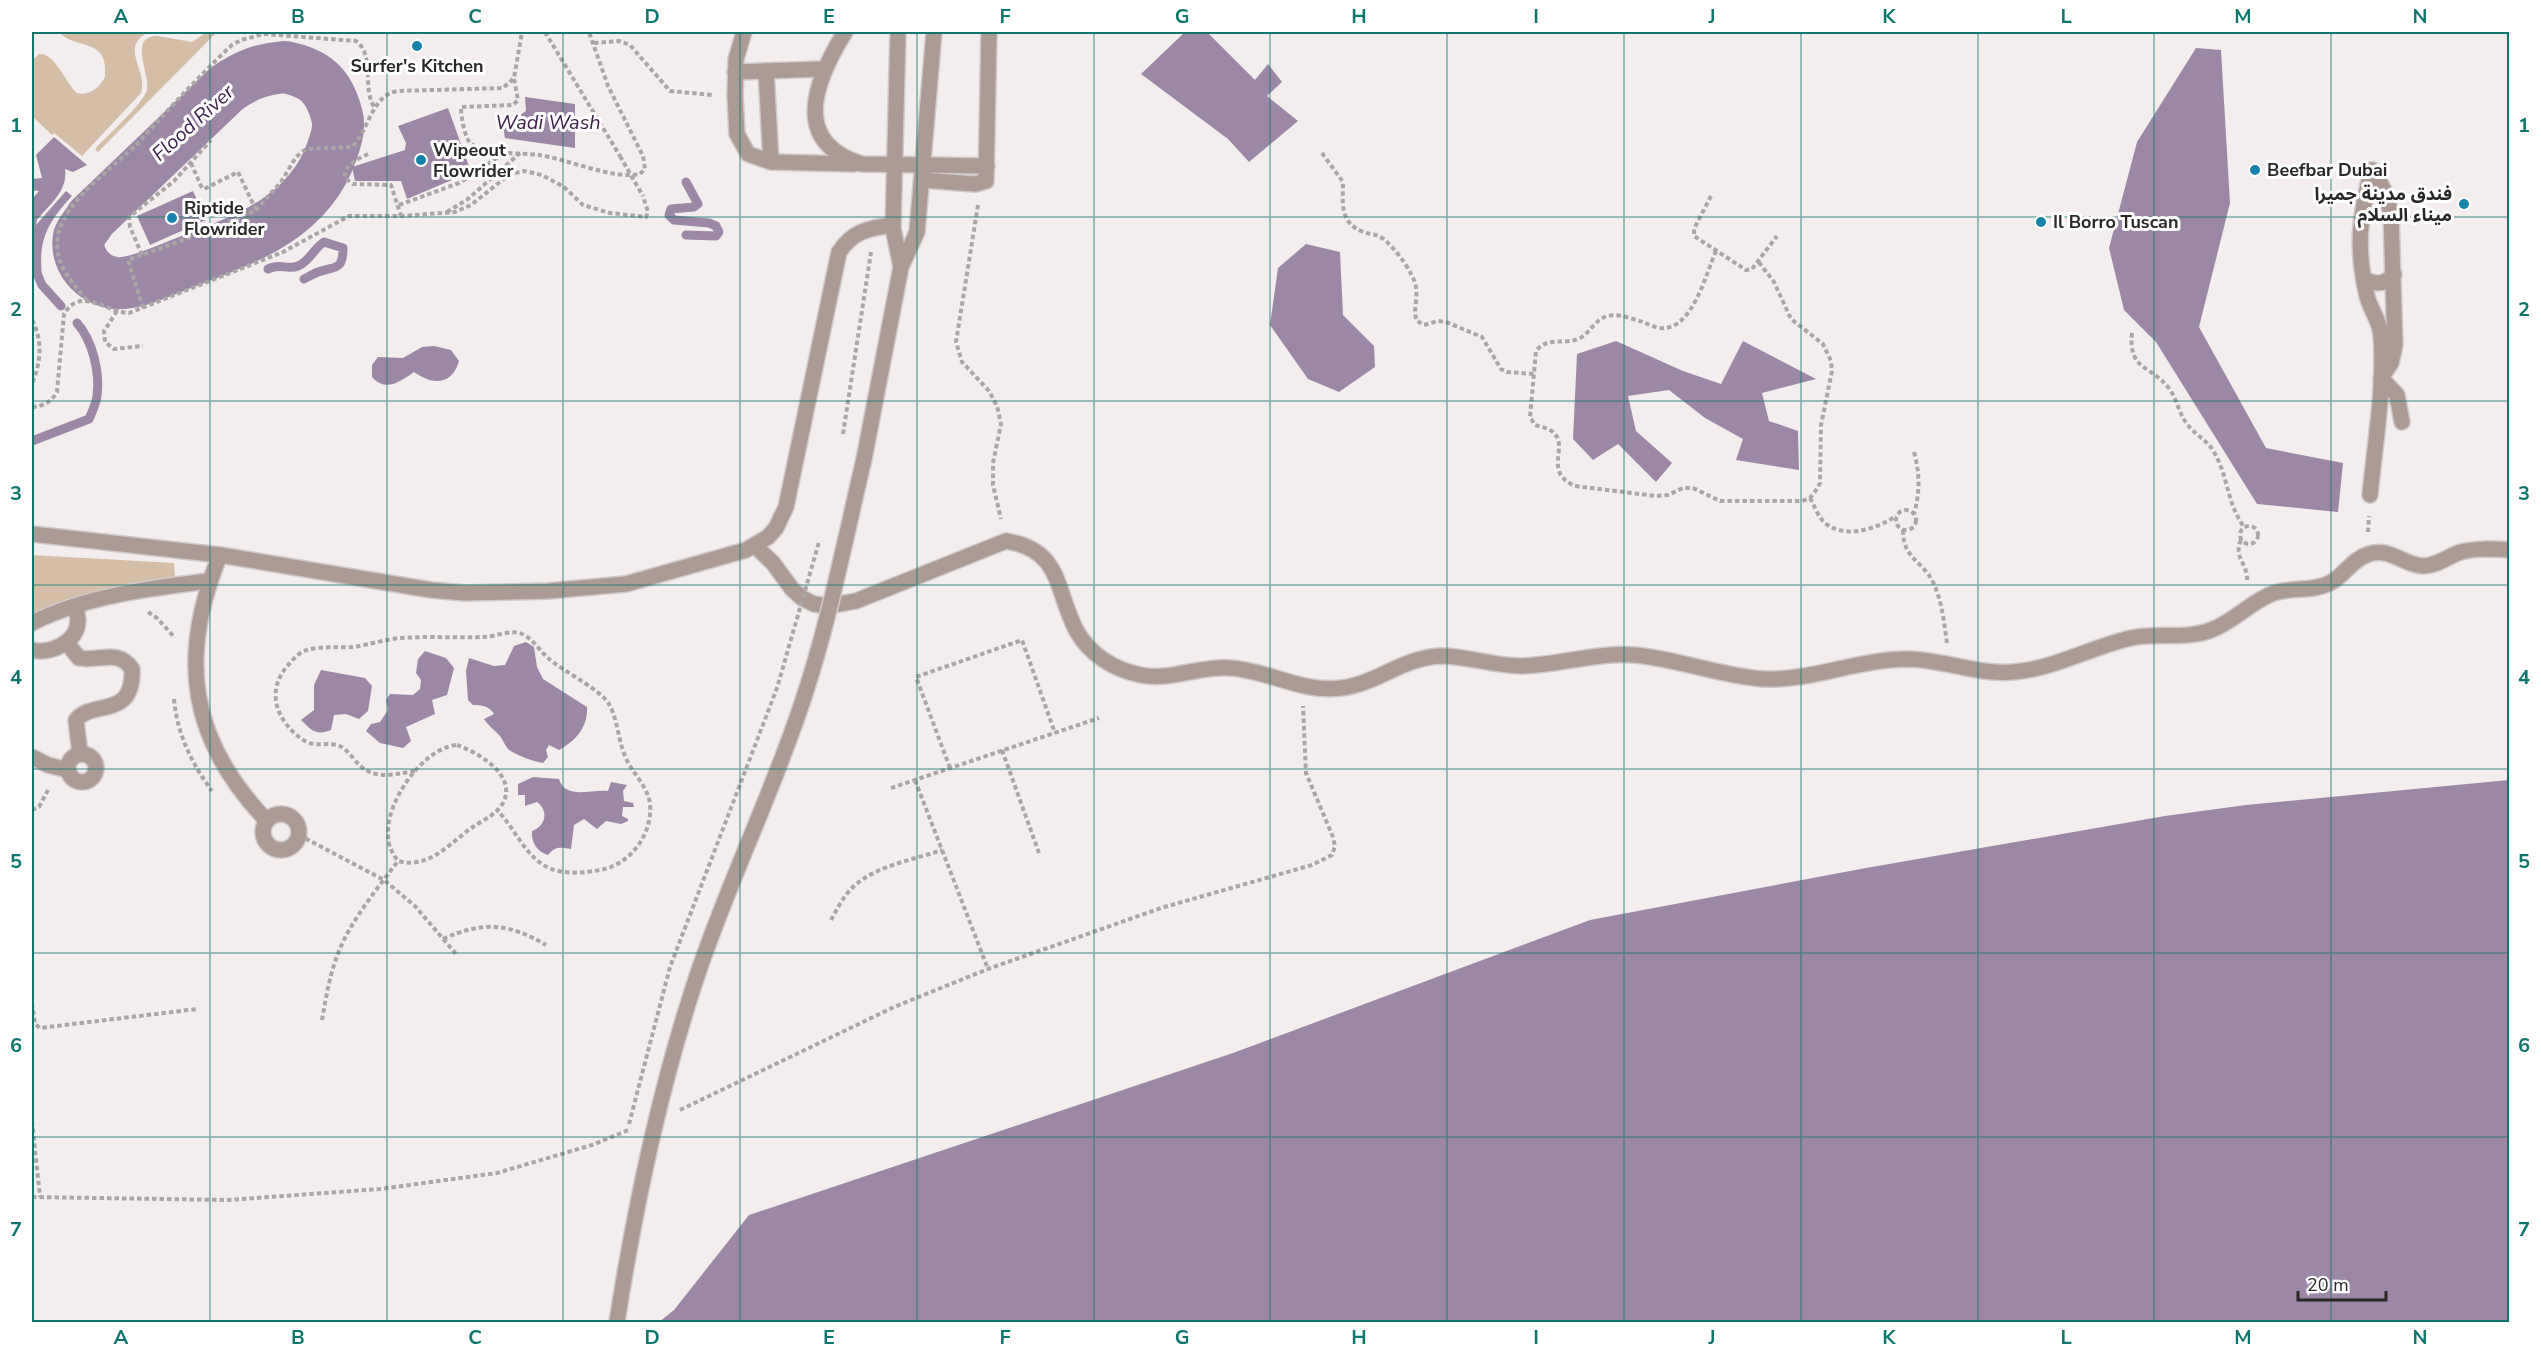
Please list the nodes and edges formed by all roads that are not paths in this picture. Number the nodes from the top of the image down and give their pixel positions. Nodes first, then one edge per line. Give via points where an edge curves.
1 (744, 32) edge
2 (845, 32) edge
3 (898, 32) edge
4 (934, 32) edge
5 (990, 32) edge
6 (824, 69) junction
7 (766, 70) junction
8 (735, 72) junction
9 (771, 162) junction
10 (896, 163) junction
11 (862, 164) junction
12 (924, 164) junction
13 (987, 166) junction
14 (922, 180) junction
15 (892, 225) junction
16 (901, 267) junction
17 (2394, 274) junction
18 (2364, 279) junction
19 (2381, 378) junction
20 (2402, 422) dead end
21 (2370, 495) road end
22 (32, 534) edge
23 (755, 546) junction
24 (2510, 550) edge
25 (220, 555) junction
26 (209, 581) junction
27 (75, 606) junction
28 (32, 623) edge
29 (66, 642) junction
30 (32, 650) edge
31 (80, 754) junction
32 (32, 757) edge
33 (70, 774) junction
34 (266, 820) junction
35 (617, 1323) edge

1 - 8 lane
2 - 6 lane
3 - 10 lane
4 - 12 lane
5 - 13 lane
6 - 7 lane
6 - 11 lane via 815,100 816,126 834,151
7 - 8 lane
7 - 9 lane
8 - 9 lane via 737,134 748,154
9 - 11 lane
10 - 11 lane
10 - 12 lane
10 - 15 lane
12 - 13 lane
12 - 14 lane
13 - 14 lane via 986,181 981,184
14 - 16 lane via 917,232
15 - 16 lane
15 - 23 lane via 853,236 839,252 786,507 776,528
16 - 35 lane, bridge via 864,459 830,604 802,702 718,917 677,1041 645,1168
17 - 18 lane via 2380,284
17 - 18 lane via 2388,198 2372,170 2359,225
17 - 19 lane via 2395,345 2391,363
18 - 19 lane via 2381,332
19 - 20 lane via 2397,395
19 - 21 lane
22 - 25 lane
23 - 24 lane via 802,598 828,606 856,601 1006,541 1027,546 1045,558 1059,580 1075,628 1093,652 1121,670 1152,677 1202,669 1246,670 1302,688 1340,688 1378,677 1409,661 1445,656 1520,666 1634,655 1763,679 1809,675 1886,660 1930,660 1973,670 2012,672 2135,637 2197,634 2220,626 2270,594 2329,583 2366,554 2388,553 2410,564 2428,566 2464,551
23 - 25 lane via 626,584 465,593
25 - 26 lane
26 - 27 lane
26 - 34 lane via 196,657 200,710 217,752
27 - 28 lane
27 - 29 lane via 78,621
29 - 30 lane via 58,648
29 - 31 lane via 79,658 116,657 132,669 130,691 124,698 102,710 84,713 76,720
31 - 33 lane via 73,757
31 - 33 lane via 93,759 95,773 84,782
32 - 33 lane
34 - 34 lane via 262,829 269,846 278,850 295,844 299,835 293,817 274,814

